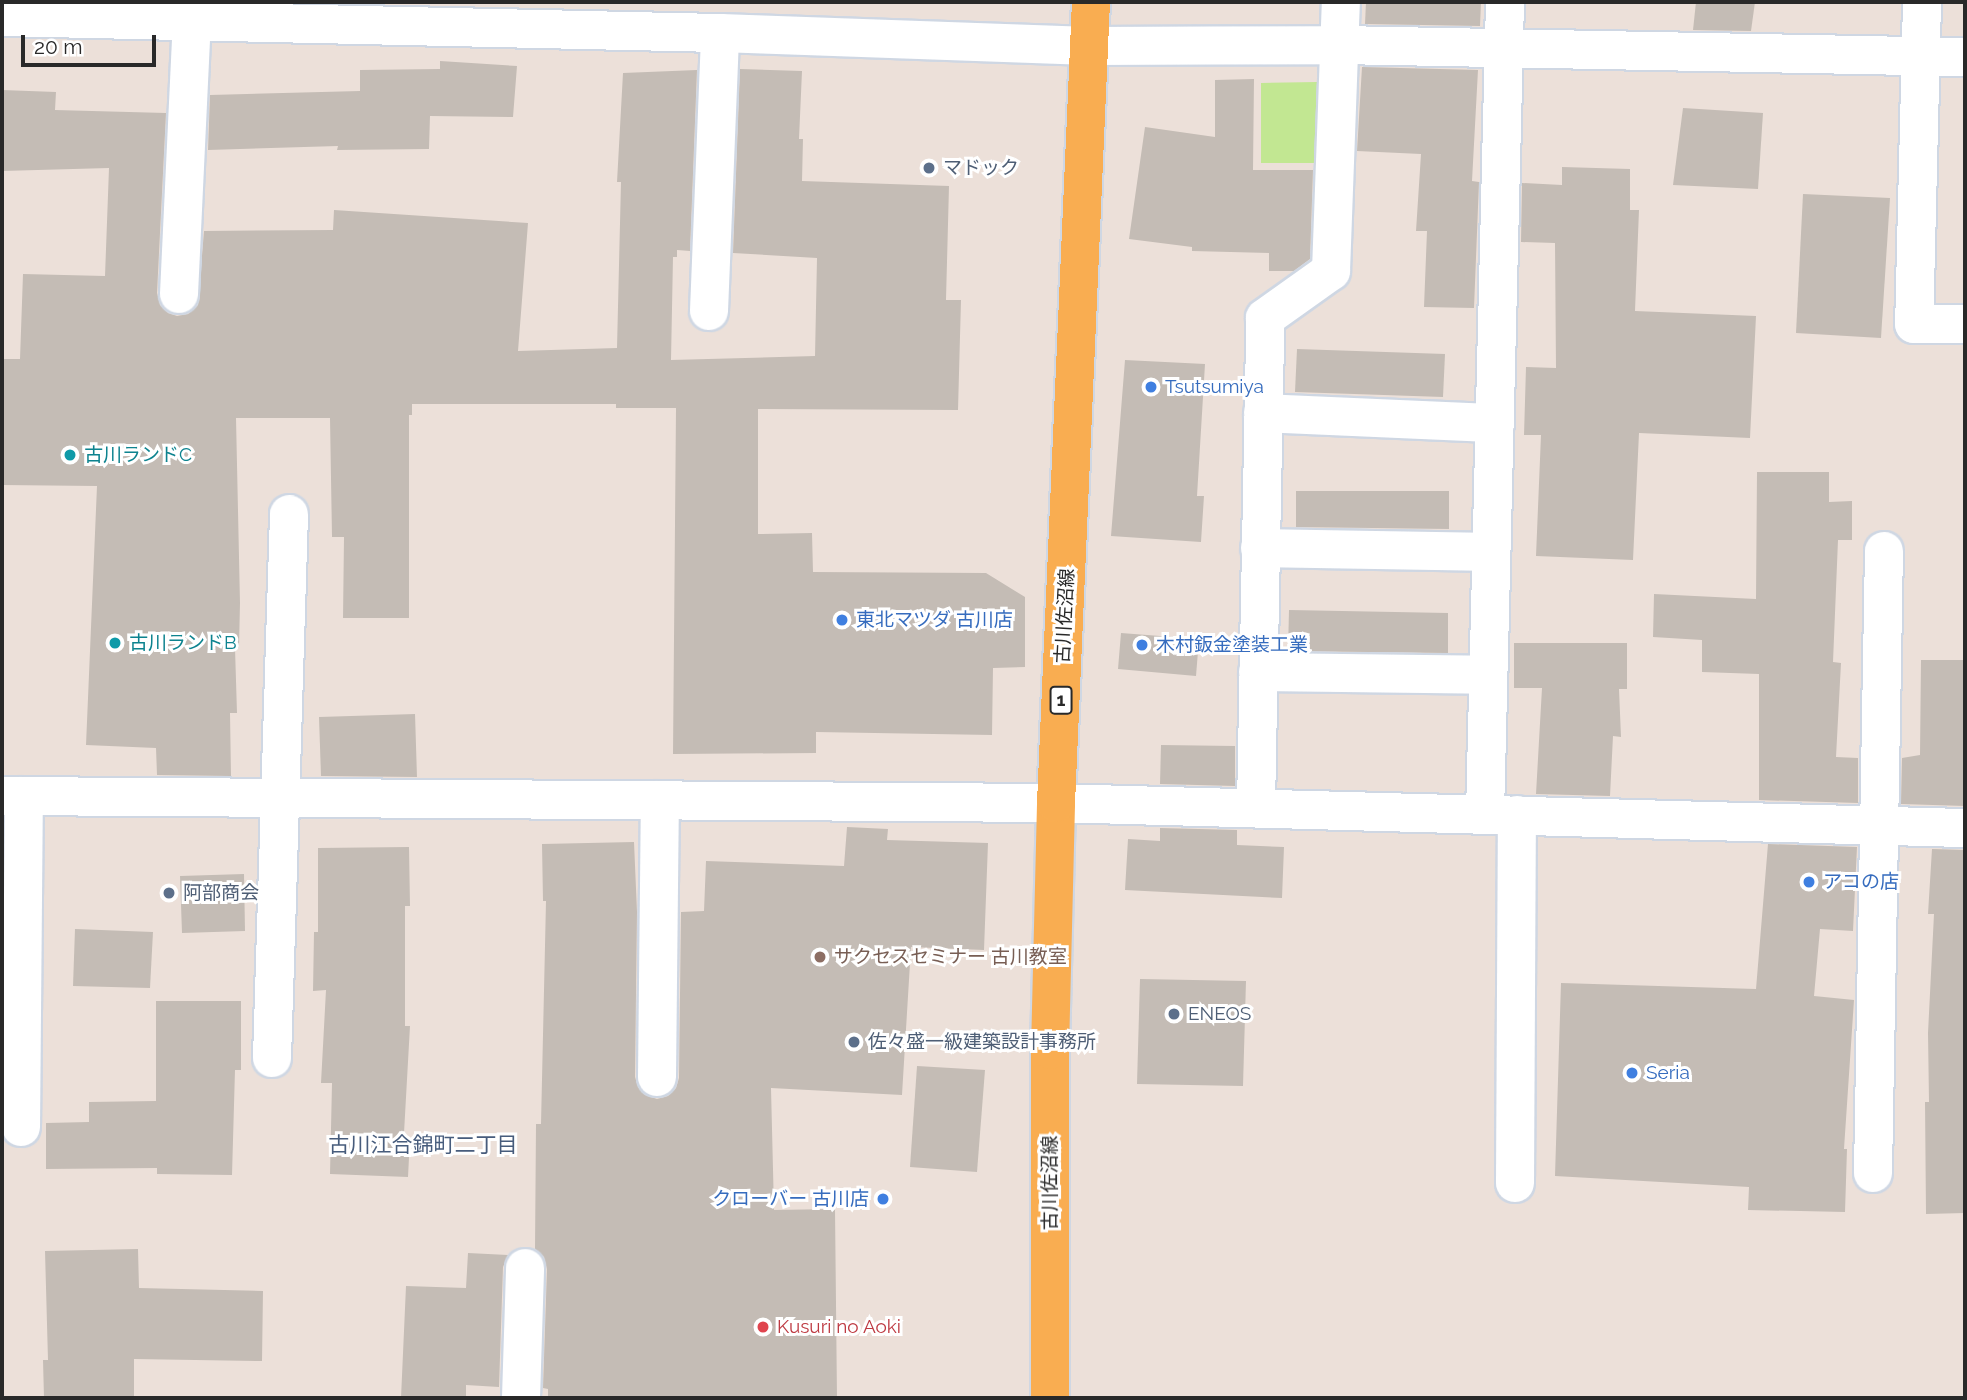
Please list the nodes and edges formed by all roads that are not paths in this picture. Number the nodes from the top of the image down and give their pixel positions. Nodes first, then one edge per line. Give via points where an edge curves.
1 (1091, 2) edge
2 (1340, 2) edge
3 (1505, 2) edge
4 (1922, 2) edge
5 (2, 17) edge
6 (192, 22) junction
7 (720, 33) junction
8 (1339, 45) junction
9 (1090, 46) junction
10 (1504, 48) junction
11 (1922, 56) junction
12 (1965, 57) edge
13 (179, 294) dead end
14 (709, 311) dead end
15 (1965, 324) edge
16 (1263, 413) junction
17 (1495, 423) junction
18 (289, 514) dead end
19 (1261, 548) junction
20 (1884, 551) dead end
21 (1491, 552) junction
22 (1258, 672) junction
23 (1488, 675) junction
24 (13, 796) edge
25 (281, 798) junction
26 (660, 800) junction
27 (1056, 803) junction
28 (1256, 807) junction
29 (1501, 815) junction
30 (1879, 826) junction
31 (1965, 828) edge
32 (272, 1058) dead end
33 (657, 1076) dead end
34 (21, 1127) dead end
35 (1874, 1173) dead end
36 (1515, 1183) dead end
37 (525, 1268) dead end
38 (521, 1398) edge
39 (1050, 1398) edge

1 - 9 main road, 古川佐沼線 / 1
2 - 8 street
3 - 10 street
4 - 11 street
5 - 6 street
6 - 7 street
6 - 13 street
7 - 9 street
7 - 14 street
8 - 9 street
8 - 10 street
8 - 16 street via 1331,271 1265,318
9 - 27 main road, 古川佐沼線 / 1
10 - 11 street
10 - 17 street
11 - 12 street
11 - 15 street via 1914,324
16 - 17 street
16 - 19 street
17 - 21 street
18 - 25 street
19 - 21 street
19 - 22 street
20 - 30 street
21 - 23 street
22 - 23 street
22 - 28 street
23 - 29 street
24 - 25 street
24 - 34 street
25 - 26 street
25 - 32 street
26 - 27 street
26 - 33 street
27 - 28 street
27 - 39 main road, 古川佐沼線 / 1 via 1050,1050
28 - 29 street
29 - 30 street
29 - 36 street
30 - 31 street
30 - 35 street
37 - 38 street

